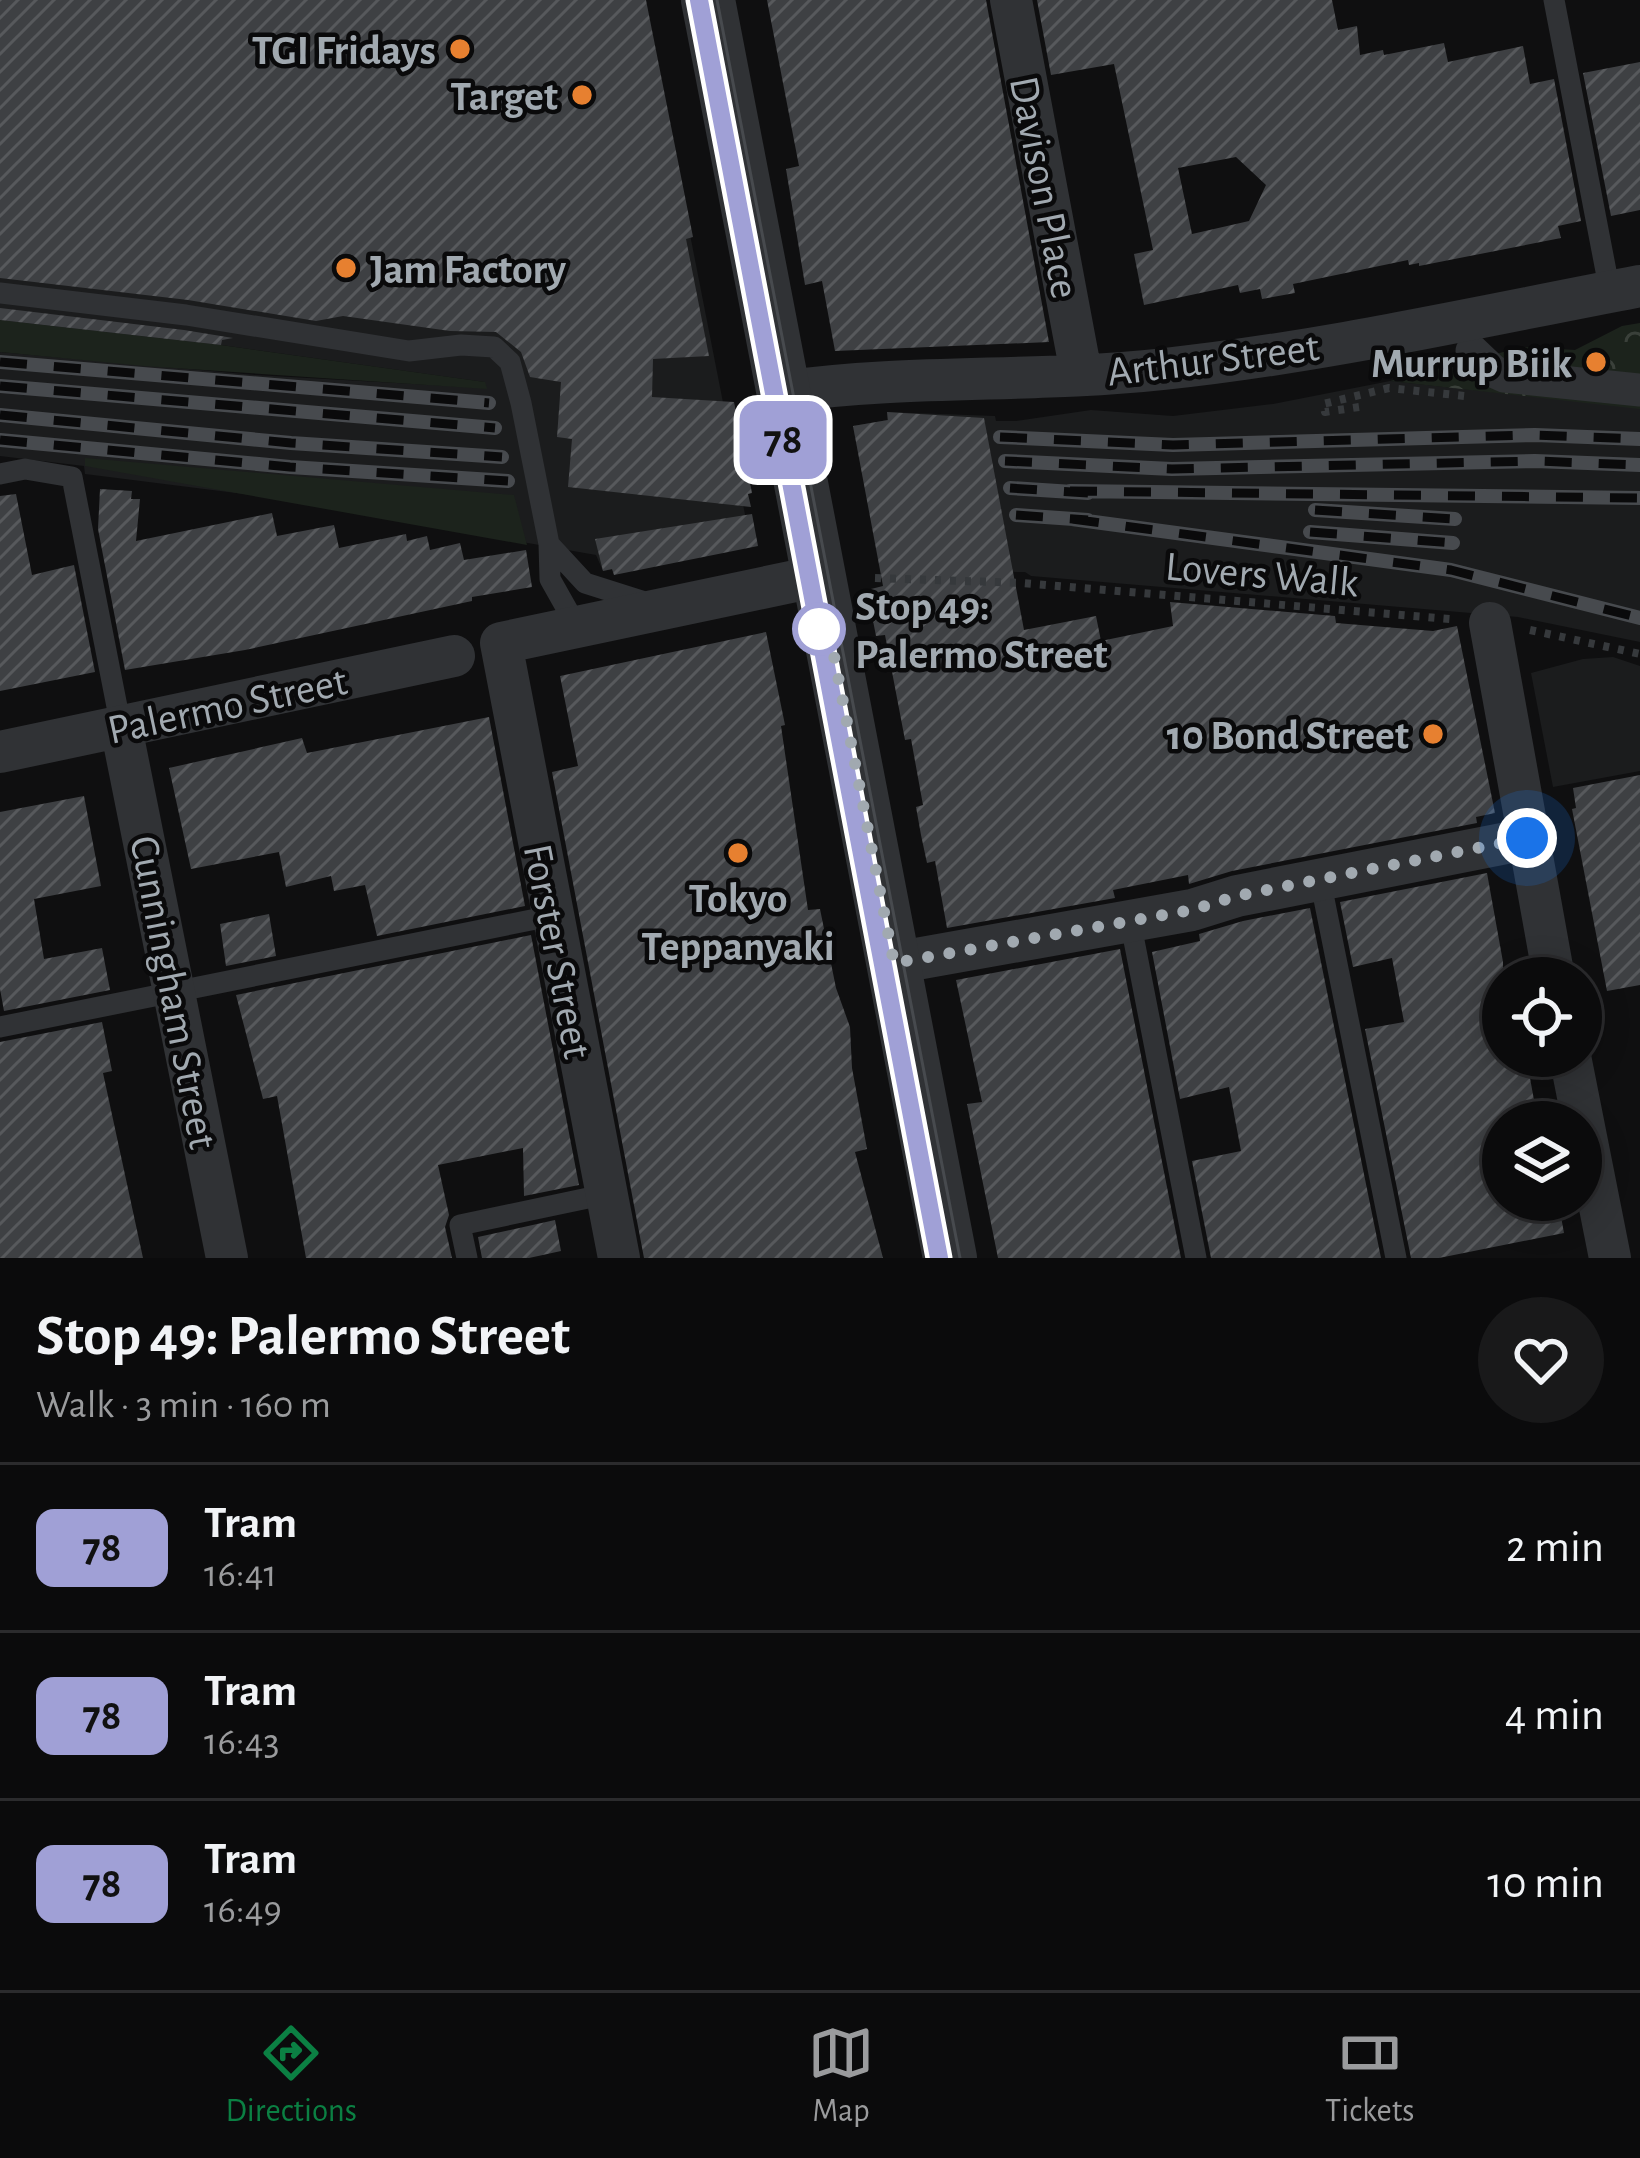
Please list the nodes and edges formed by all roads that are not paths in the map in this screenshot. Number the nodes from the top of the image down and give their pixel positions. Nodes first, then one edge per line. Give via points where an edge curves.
1 (708, 0) edge
2 (1011, 0) edge
3 (1554, 0) edge
4 (1625, 289) edge
5 (0, 293) edge
6 (1472, 351) dead end
7 (1081, 373) junction
8 (1640, 390) edge
9 (782, 392) junction
10 (0, 473) edge
11 (550, 544) junction
12 (818, 576) junction
13 (667, 608) junction
14 (1490, 623) road end
15 (577, 627) junction
16 (454, 656) dead end
17 (121, 727) junction
18 (0, 752) edge
19 (1527, 838) junction
20 (1320, 879) junction
21 (551, 916) junction
22 (1130, 920) junction
23 (1551, 957) edge
24 (894, 963) junction
25 (176, 990) junction
26 (0, 1027) edge
27 (1574, 1077) edge
28 (607, 1194) junction
29 (227, 1258) edge
30 (466, 1258) edge
31 (619, 1258) edge
32 (950, 1258) edge
33 (1196, 1258) edge
34 (1396, 1258) edge
35 (1610, 1258) edge

1 - 9 street
2 - 7 street, Davison Place
3 - 4 lane
4 - 7 street, Arthur Street via 1233,361
5 - 11 lane via 392,349 494,347 512,369
6 - 8 street via 1504,376
7 - 9 street, Arthur Street
9 - 12 street
10 - 17 lane via 72,478
11 - 13 lane via 585,583
11 - 15 lane via 550,579
12 - 13 street
12 - 24 street
13 - 15 street
14 - 19 street
15 - 21 street, Forster Street via 501,643
16 - 17 street, Palermo Street
17 - 18 street, Palermo Street
17 - 25 street, Cunningham Street
19 - 20 street
19 - 23 street
20 - 22 street
20 - 34 lane
21 - 25 lane
21 - 28 street, Forster Street
22 - 24 street
22 - 33 lane
24 - 32 street
25 - 26 lane
25 - 29 street, Cunningham Street
27 - 35 street
28 - 30 lane via 460,1225
28 - 31 street, Forster Street

